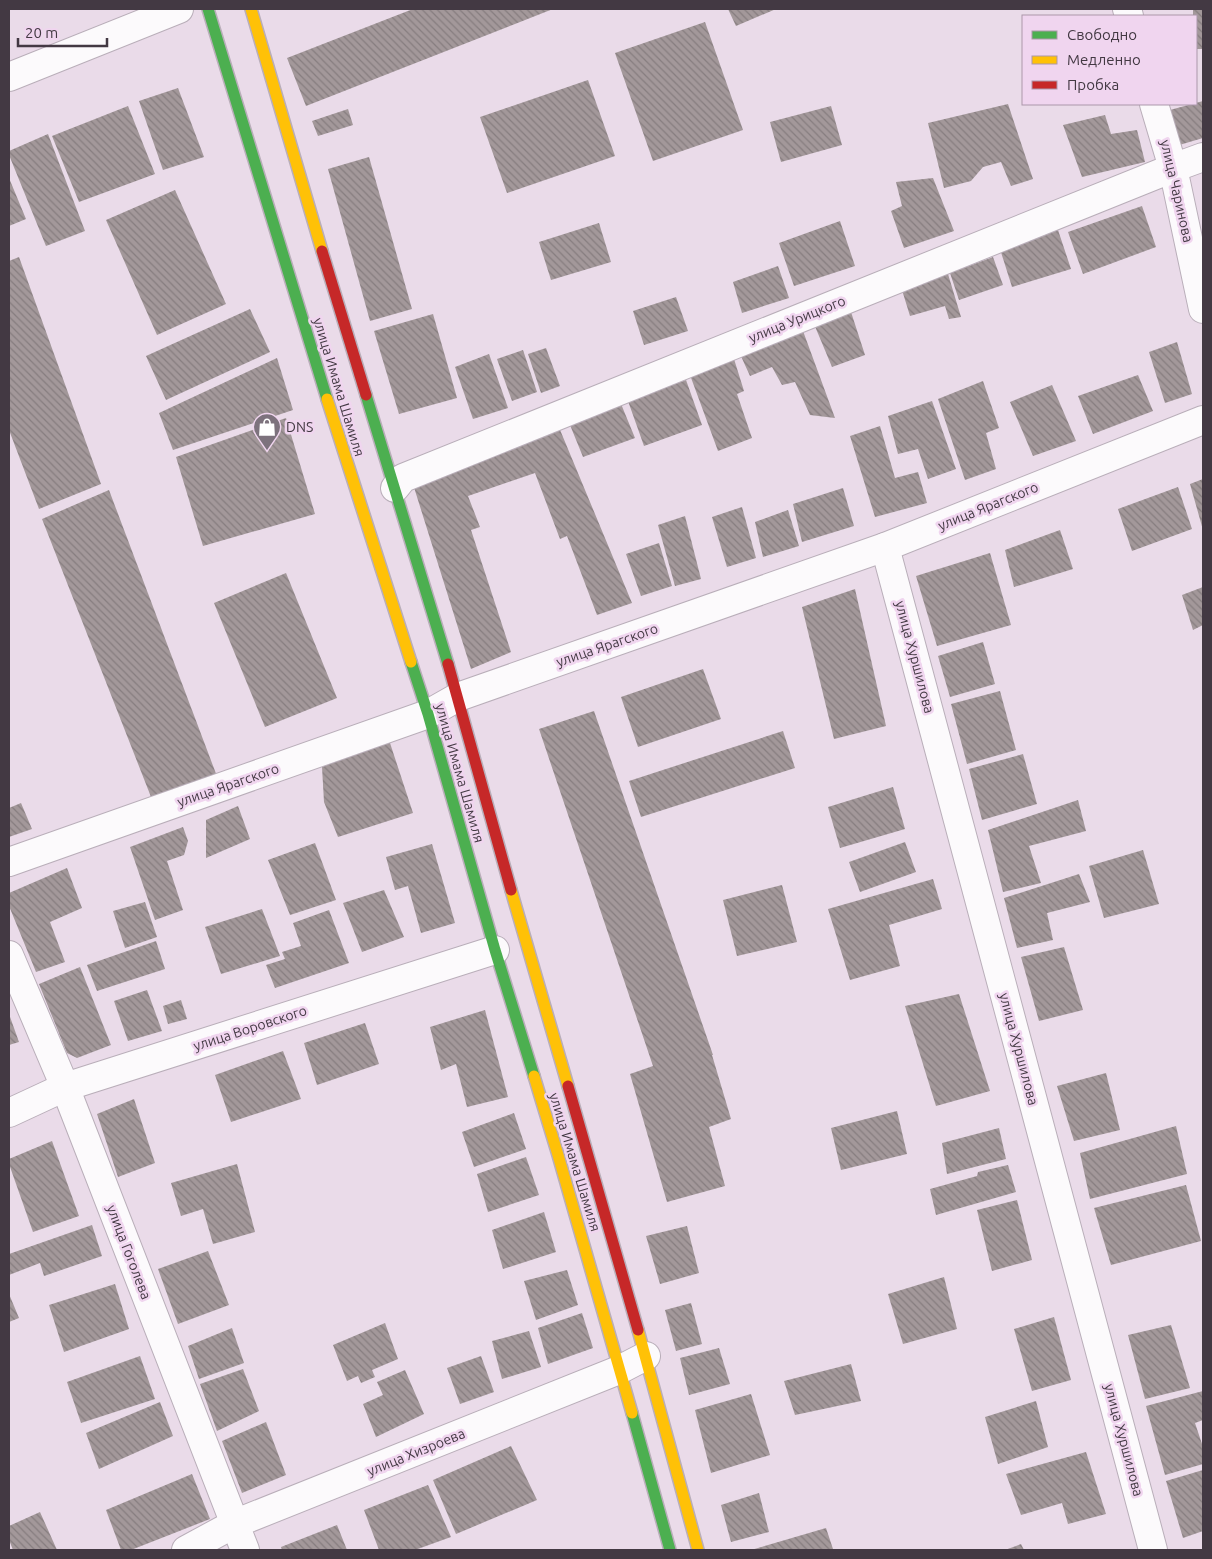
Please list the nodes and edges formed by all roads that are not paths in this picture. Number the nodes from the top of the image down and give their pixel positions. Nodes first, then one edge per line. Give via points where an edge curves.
1 (179, 9) edge
2 (208, 9) edge
3 (251, 9) edge
4 (9, 77) edge
5 (1154, 105) edge
6 (1203, 158) edge
7 (1173, 168) junction
8 (1203, 309) edge
9 (1203, 420) edge
10 (395, 488) junction
11 (885, 547) junction
12 (458, 697) junction
13 (428, 714) junction
14 (9, 862) edge
15 (495, 950) junction
16 (9, 955) edge
17 (65, 1087) junction
18 (9, 1113) edge
19 (646, 1356) junction
20 (619, 1370) junction
21 (234, 1524) junction
22 (186, 1550) edge
23 (245, 1550) edge
24 (670, 1550) edge
25 (698, 1550) edge
26 (1154, 1550) edge

1 - 4 street
2 - 13 main road, улица Имама Шамиля via 356,494
3 - 10 main road, улица Имама Шамиля
5 - 7 street, улица Чаринова
6 - 7 street, улица Урицкого
7 - 8 street, улица Чаринова
7 - 10 street, улица Урицкого via 403,478
9 - 11 street, улица Ярагского
10 - 12 main road, улица Имама Шамиля
11 - 12 street, улица Ярагского
11 - 26 street, улица Хуршилова
12 - 13 street, улица Ярагского
12 - 19 main road, улица Имама Шамиля
13 - 14 street, улица Ярагского
13 - 15 main road, улица Имама Шамиля
15 - 17 street, улица Воровского
15 - 20 main road, улица Имама Шамиля
16 - 17 street, улица Гоголева
17 - 18 street, улица Воровского
17 - 21 street, улица Гоголева
19 - 20 street, улица Хизроева
19 - 25 main road, улица Имама Шамиля
20 - 21 street, улица Хизроева
20 - 24 main road, улица Имама Шамиля
21 - 22 street, улица Хизроева
21 - 23 street, улица Гоголева

